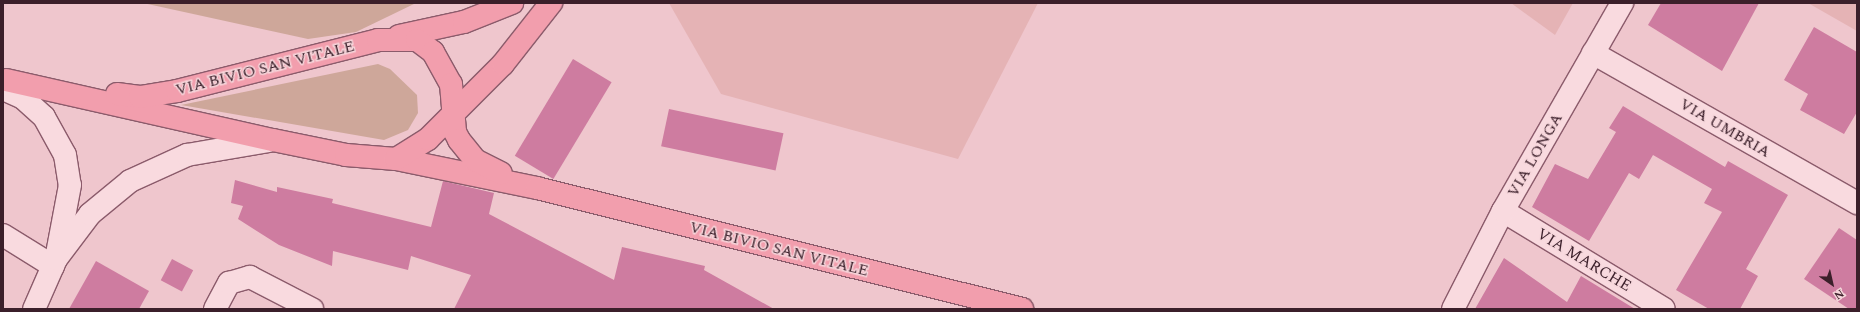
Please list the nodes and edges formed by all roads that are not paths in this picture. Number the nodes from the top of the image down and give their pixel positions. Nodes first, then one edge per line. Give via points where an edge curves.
1 (512, 3) edge
2 (551, 3) edge
3 (1622, 3) edge
4 (378, 40) junction
5 (1593, 53) junction
6 (4, 83) edge
7 (455, 109) junction
8 (273, 140) junction
9 (396, 159) junction
10 (536, 188) junction
11 (1857, 203) edge
12 (1503, 211) junction
13 (3, 234) edge
14 (55, 262) junction
15 (34, 309) edge
16 (215, 309) edge
17 (312, 309) edge
18 (1022, 309) edge
19 (1453, 309) edge
20 (1664, 309) edge

1 - 4 main road via 464,22
2 - 7 main road via 503,64
3 - 5 street, VIA LONGA
4 - 6 main road, VIA BIVIO SAN VITALE via 227,81 140,96
4 - 7 main road, VIA BIVIO SAN VITALE via 416,40 433,52 452,84
5 - 11 street, VIA UMBRIA
5 - 12 street, VIA LONGA
6 - 8 main road, VIA BIVIO SAN VITALE
6 - 14 street via 35,106 65,155 70,192
7 - 9 main road via 428,139
7 - 10 main road, VIA BIVIO SAN VITALE via 455,132 476,160
8 - 9 main road, VIA BIVIO SAN VITALE via 346,155
8 - 14 street via 187,155 130,181 90,214
9 - 10 main road, VIA BIVIO SAN VITALE
10 - 18 main road, VIA BIVIO SAN VITALE
12 - 19 street, VIA LONGA
12 - 20 street, VIA MARCHE
13 - 14 street
14 - 15 street
16 - 17 street via 229,283 250,277

